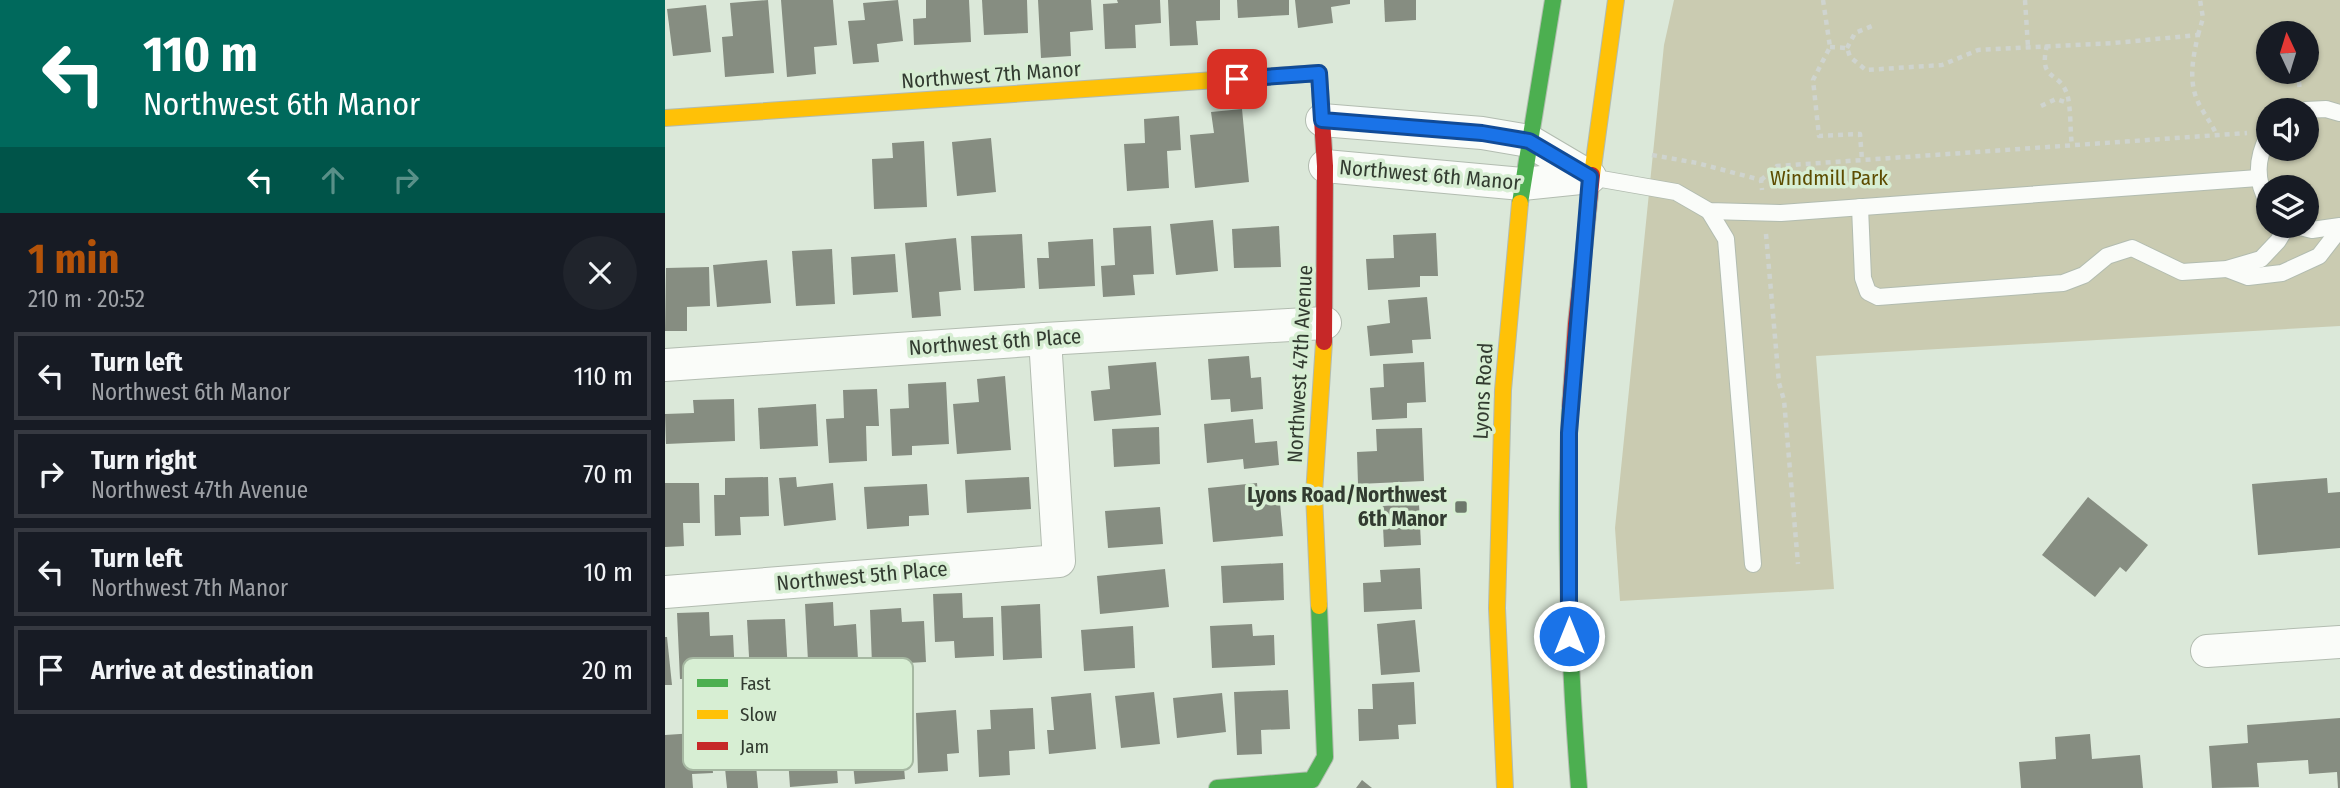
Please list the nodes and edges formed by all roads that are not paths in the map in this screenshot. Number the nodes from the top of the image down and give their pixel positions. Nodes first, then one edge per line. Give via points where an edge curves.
1 (1553, 0) edge
2 (1616, 0) edge
3 (1319, 73) joint
4 (2319, 109) edge
5 (2340, 113) edge
6 (665, 118) edge
7 (1322, 120) junction
8 (1529, 141) junction
9 (1325, 166) junction
10 (1590, 177) junction
11 (2256, 178) edge
12 (1522, 184) junction
13 (1860, 207) junction
14 (1709, 211) junction
15 (2340, 228) edge
16 (2319, 230) edge
17 (2280, 238) edge
18 (2227, 269) junction
19 (1325, 323) junction
20 (1045, 339) junction
21 (665, 365) edge
22 (1753, 564) dead end
23 (665, 592) edge
24 (2340, 642) edge
25 (2207, 651) dead end
26 (1217, 788) edge
27 (1505, 788) edge
28 (1579, 788) edge

1 - 8 main road, Lyons Road
2 - 10 main road
3 - 6 main road, Northwest 7th Manor
3 - 7 main road, Northwest 47th Avenue
4 - 5 lane
7 - 8 street, Northwest 6th Manor
7 - 9 main road, Northwest 47th Avenue
8 - 10 street, Northwest 6th Manor
8 - 12 main road, Lyons Road
9 - 12 street, Northwest 6th Manor
9 - 19 main road, Northwest 47th Avenue
10 - 12 street, Northwest 6th Manor
10 - 14 lane via 1677,192
10 - 28 main road via 1569,433 1569,674
11 - 13 lane
12 - 27 main road, Lyons Road via 1501,456 1497,608
13 - 14 lane
13 - 18 lane via 1863,278 1868,292 1878,297 2063,283 2084,275 2107,256 2132,248 2182,272
14 - 22 lane via 1726,239
15 - 16 lane
15 - 18 lane via 2319,256 2282,273 2248,277
17 - 18 lane via 2261,259
19 - 20 street, Northwest 6th Place
19 - 26 main road, Northwest 47th Avenue via 1314,494 1325,757 1312,780
20 - 21 street, Northwest 6th Place
20 - 23 street, Northwest 5th Place via 1059,561
24 - 25 street

